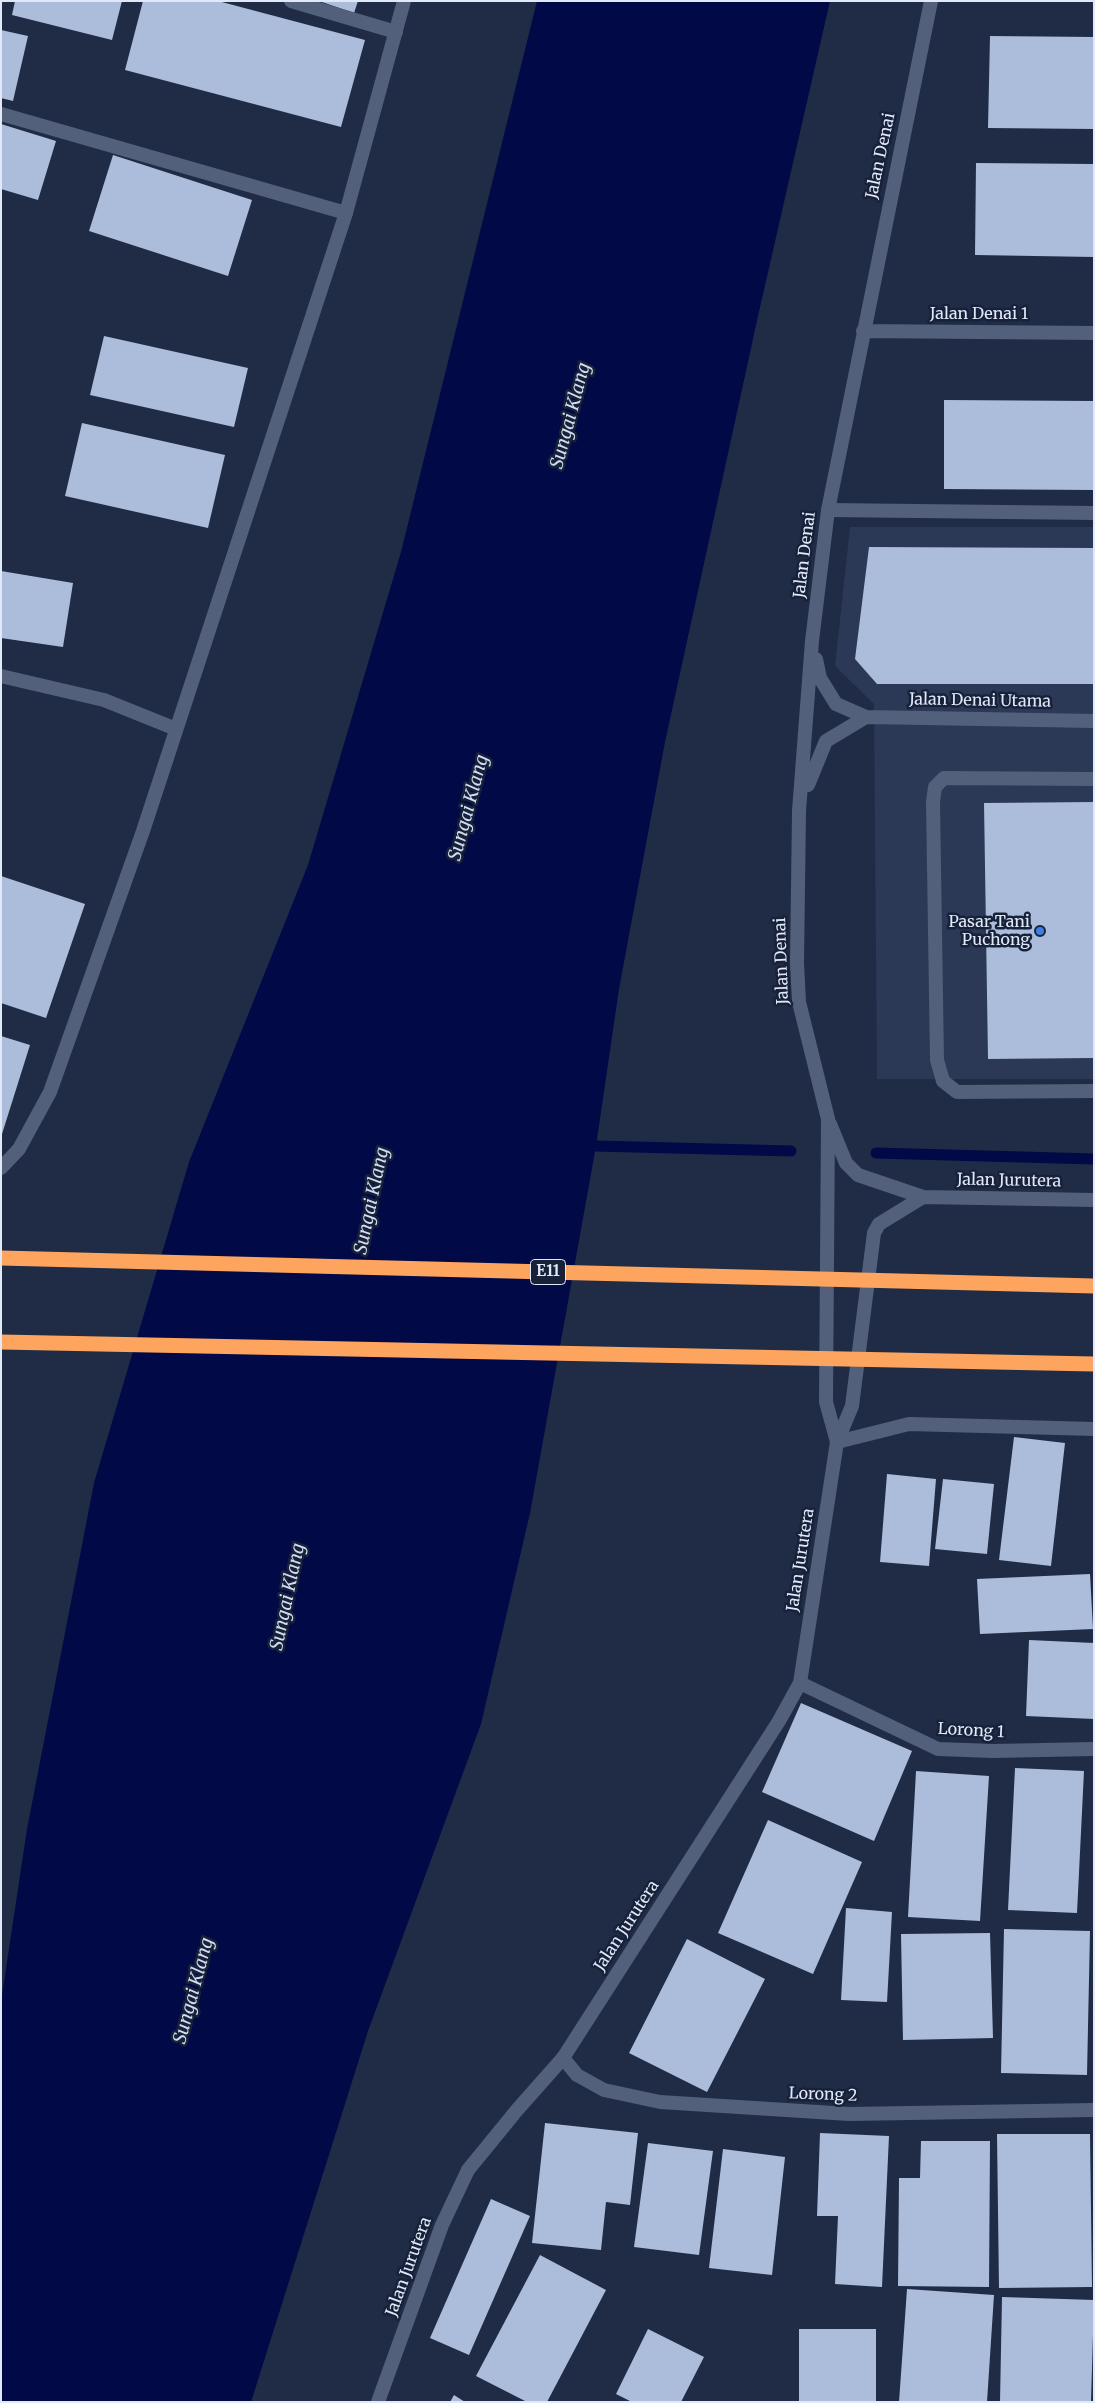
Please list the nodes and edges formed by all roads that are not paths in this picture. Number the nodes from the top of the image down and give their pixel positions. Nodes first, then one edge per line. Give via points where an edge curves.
1 (291, 1) edge
2 (404, 1) edge
3 (931, 1) edge
4 (396, 32) junction
5 (1, 114) edge
6 (346, 213) junction
7 (863, 331) junction
8 (1094, 333) edge
9 (828, 510) junction
10 (1094, 513) edge
11 (812, 641) junction
12 (1, 676) edge
13 (866, 717) junction
14 (1094, 720) edge
15 (176, 729) junction
16 (1094, 779) edge
17 (799, 811) junction
18 (1094, 1091) edge
19 (828, 1119) junction
20 (1, 1168) edge
21 (923, 1197) junction
22 (1094, 1200) edge
23 (1, 1258) edge
24 (1094, 1286) edge
25 (1, 1342) edge
26 (1094, 1364) edge
27 (1094, 1429) edge
28 (837, 1442) junction
29 (800, 1683) junction
30 (1094, 1749) edge
31 (563, 2058) junction
32 (1094, 2110) edge
33 (378, 2402) edge

1 - 4 street
2 - 4 street
3 - 7 street, Jalan Denai
4 - 6 street
5 - 6 street
6 - 15 street
7 - 8 street, Jalan Denai 1
7 - 9 street, Jalan Denai
9 - 10 street
9 - 11 street, Jalan Denai
11 - 13 street, Jalan Denai Utama via 820,678 836,704
11 - 17 street, Jalan Denai
12 - 15 street via 104,700
13 - 14 street, Jalan Denai Utama
13 - 17 street via 826,740
15 - 20 street via 50,1092 18,1149
16 - 18 street via 944,778 935,788 933,802 937,1060 943,1081 957,1092
17 - 19 street, Jalan Denai via 799,1002
19 - 21 street, Jalan Jurutera via 846,1163 858,1175
19 - 28 street, Jalan Jurutera via 826,1402
21 - 22 street, Jalan Jurutera
21 - 28 street, Jalan Jurutera via 879,1224 874,1232 852,1406
23 - 24 highway, E11
25 - 26 highway
27 - 28 street via 909,1424
28 - 29 street, Jalan Jurutera
29 - 30 street, Lorong 1 via 938,1749
29 - 31 street, Jalan Jurutera via 779,1721
31 - 32 street, Lorong 2 via 577,2075 604,2090 660,2102 850,2114
31 - 33 street, Jalan Jurutera via 468,2170 442,2225

